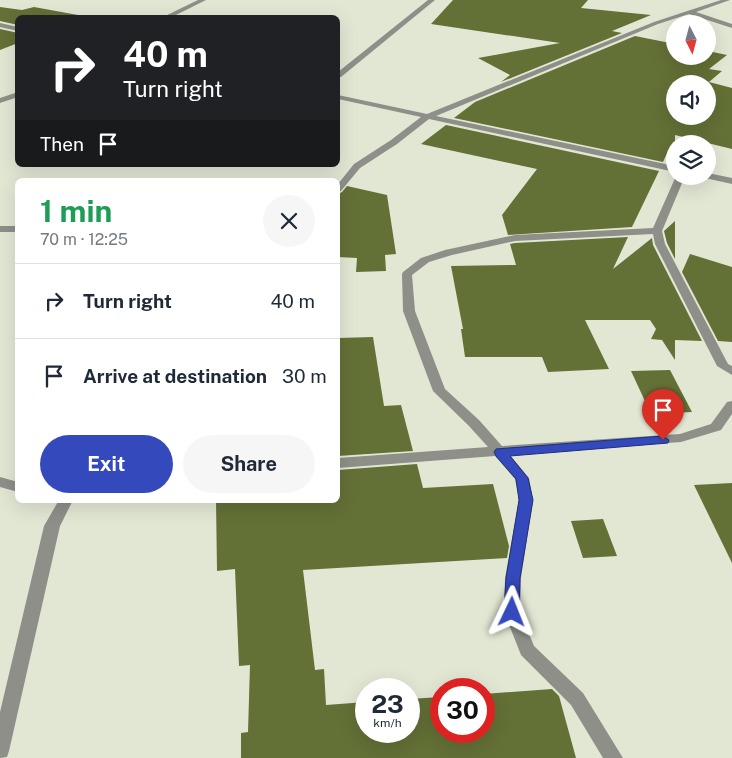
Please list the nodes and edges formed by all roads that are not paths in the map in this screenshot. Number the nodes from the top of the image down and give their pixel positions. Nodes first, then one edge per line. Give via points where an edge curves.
1 (203, 0) edge
2 (432, 0) edge
3 (727, 0) edge
4 (689, 12) junction
5 (170, 15) edge
6 (0, 25) edge
7 (732, 26) edge
8 (15, 28) edge
9 (340, 73) edge
10 (15, 95) edge
11 (340, 97) edge
12 (0, 101) edge
13 (426, 117) junction
14 (666, 167) edge
15 (716, 178) edge
16 (732, 181) edge
17 (677, 185) edge
18 (340, 187) edge
19 (0, 229) edge
20 (15, 229) edge
21 (657, 230) junction
22 (732, 371) edge
23 (732, 405) edge
24 (500, 452) junction
25 (340, 463) edge
26 (0, 482) edge
27 (15, 486) edge
28 (64, 503) edge
29 (0, 751) edge
30 (614, 758) edge

1 - 5 street
2 - 9 street
3 - 4 street
4 - 7 street
4 - 13 street
6 - 8 street
10 - 12 street
11 - 13 street
13 - 14 street
13 - 18 street via 357,166
15 - 16 street
17 - 21 street
19 - 20 street
21 - 22 street via 660,244 723,366
21 - 24 street via 515,238 449,252 425,260 407,274 410,311 439,391
23 - 24 street via 716,427 681,438
24 - 25 street
24 - 30 street via 522,478 526,500 513,578 512,612 527,650 577,699
26 - 27 street
28 - 29 street via 52,526

